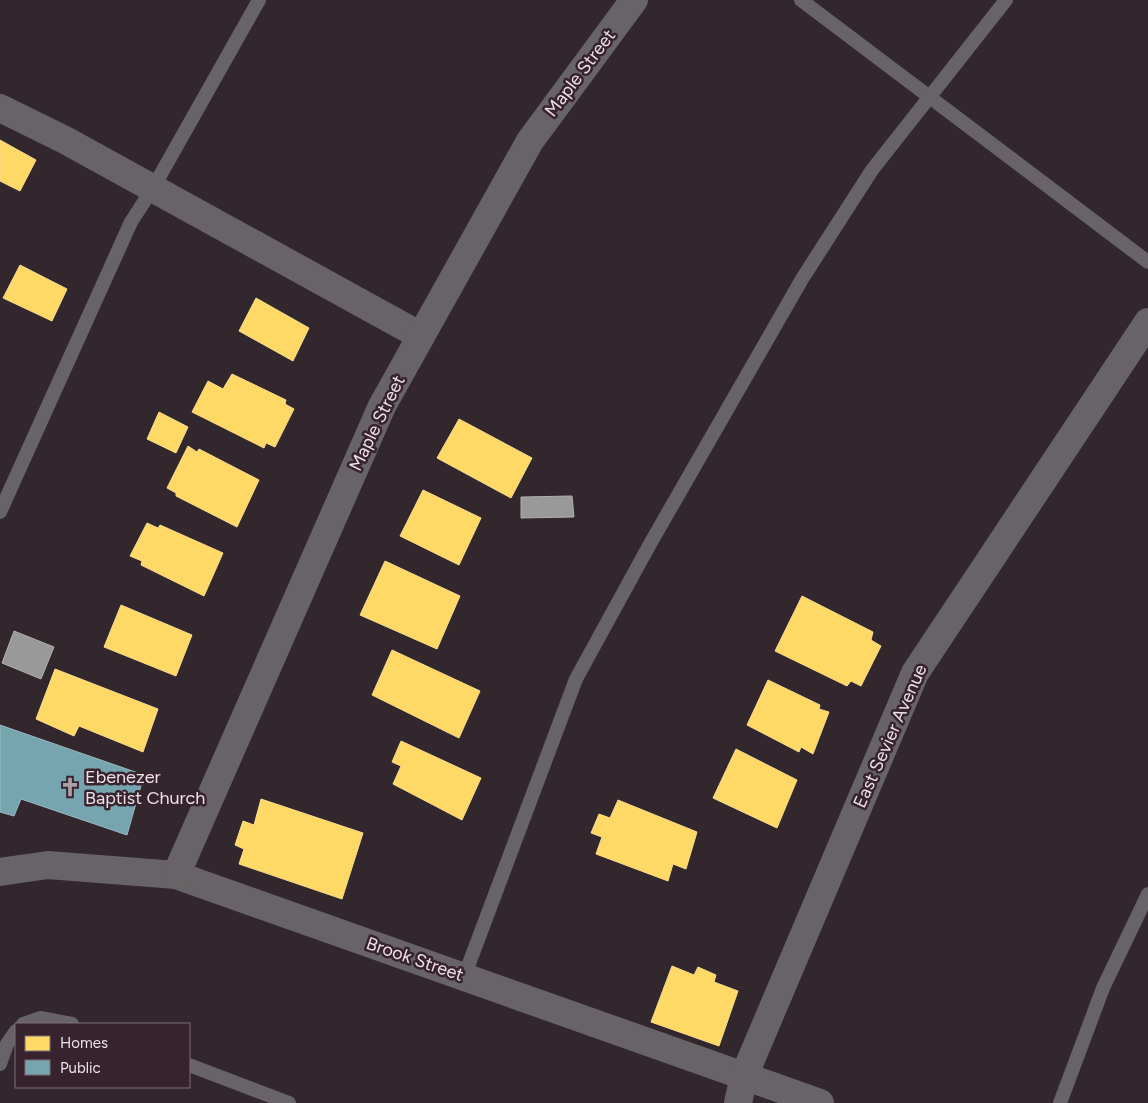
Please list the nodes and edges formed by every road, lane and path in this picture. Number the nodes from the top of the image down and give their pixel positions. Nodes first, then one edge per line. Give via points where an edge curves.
1 (259, 0) edge
2 (634, 0) edge
3 (801, 0) edge
4 (1006, 0) edge
5 (929, 97) junction
6 (0, 108) edge
7 (153, 188) junction
8 (1148, 262) edge
9 (1148, 322) edge
10 (421, 336) junction
11 (0, 512) edge
12 (0, 872) edge
13 (176, 875) junction
14 (1148, 894) edge
15 (464, 977) junction
16 (26, 1023) edge
17 (67, 1023) edge
18 (15, 1032) edge
19 (0, 1064) edge
20 (190, 1065) edge
21 (744, 1076) junction
22 (289, 1103) edge
23 (738, 1103) edge
24 (820, 1103) edge
25 (1060, 1103) edge

1 - 7 lane
2 - 10 street, Maple Street via 530,141
3 - 5 lane
4 - 5 lane
5 - 8 lane
5 - 15 lane via 872,170 802,279 716,426 576,679
6 - 7 street
7 - 10 street
7 - 11 lane via 131,222
9 - 21 street, East Sevier Avenue via 915,673
10 - 13 street, Maple Street via 382,406
12 - 13 street, Brook Street via 48,865
13 - 15 street, Brook Street
14 - 25 lane via 1103,988
15 - 21 street, Brook Street
16 - 17 lane via 40,1018
18 - 19 lane
20 - 22 lane
21 - 23 street, East Sevier Avenue
21 - 24 street, Brook Street

